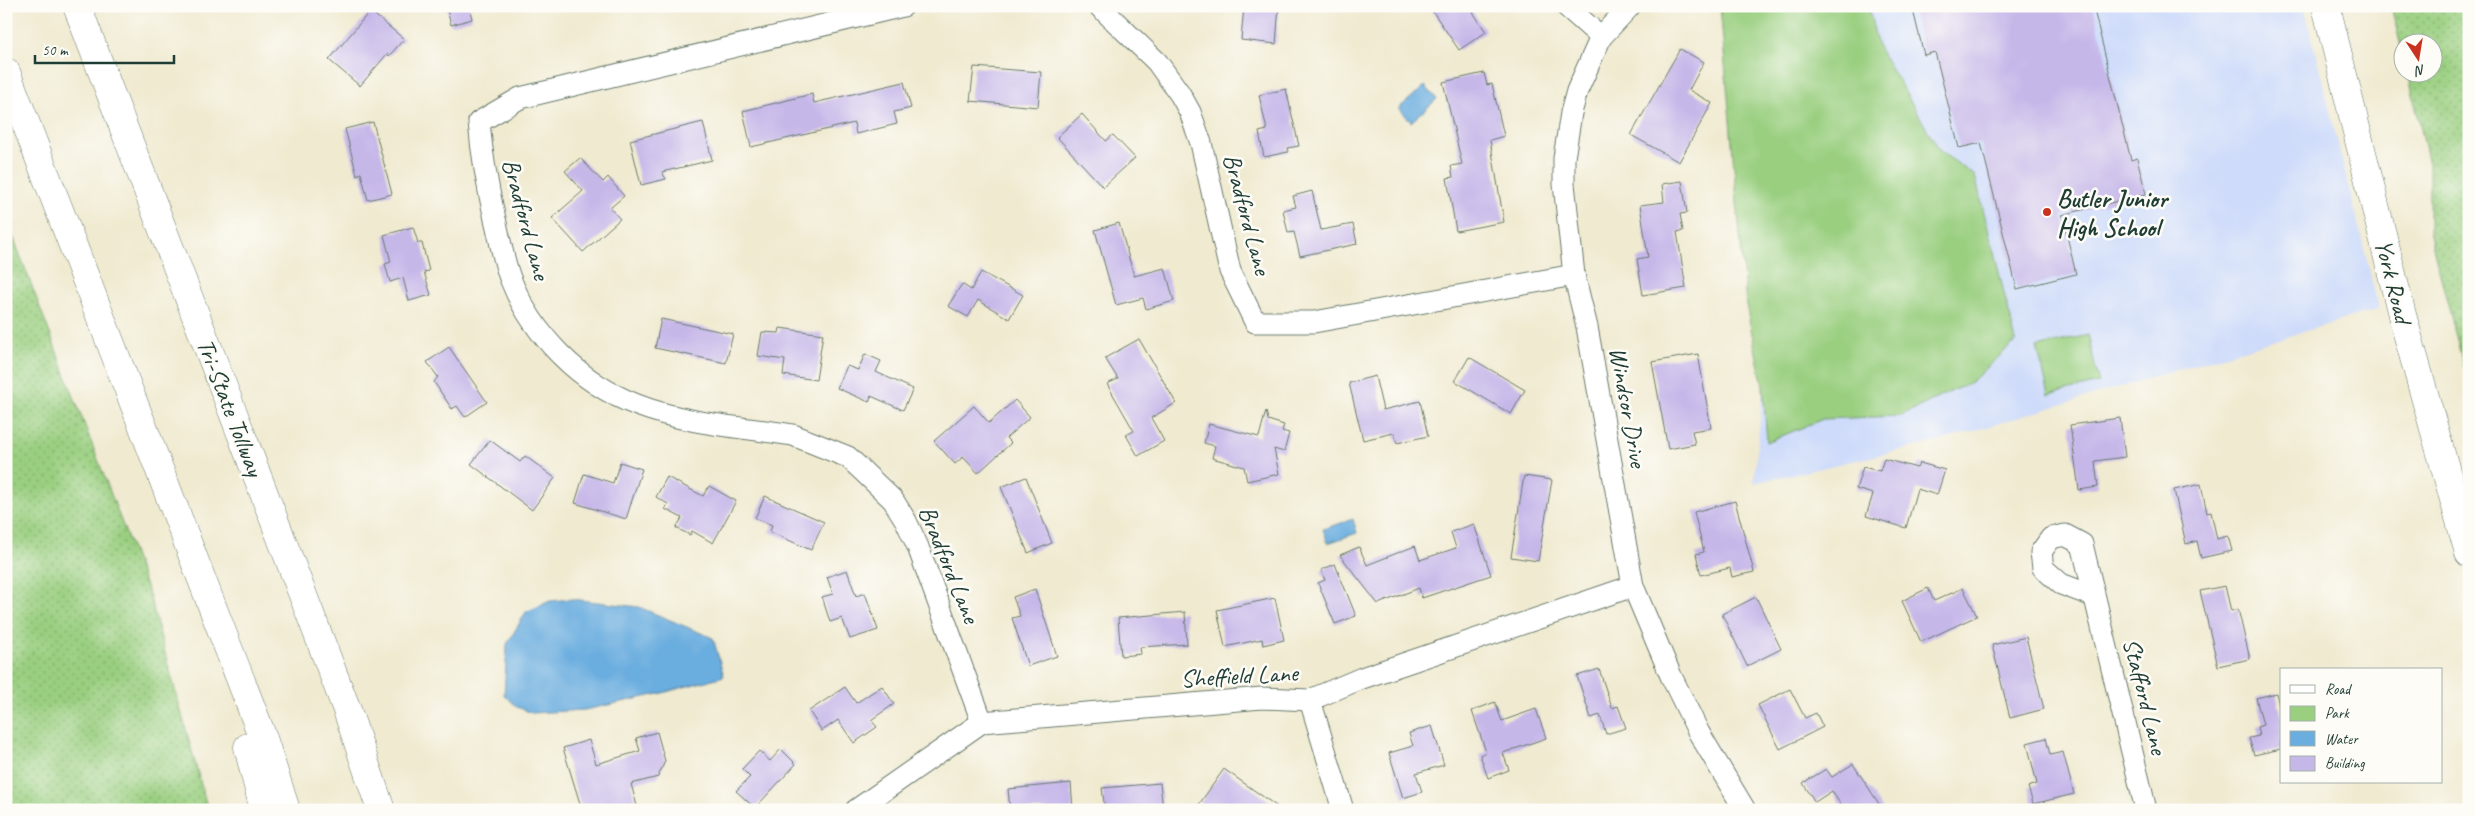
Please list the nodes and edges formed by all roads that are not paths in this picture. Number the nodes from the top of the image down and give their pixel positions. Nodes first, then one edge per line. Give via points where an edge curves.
1 (77, 6) edge
2 (902, 6) edge
3 (1566, 6) edge
4 (1630, 6) edge
5 (2326, 6) edge
6 (1102, 7) edge
7 (1601, 37) junction
8 (6, 72) edge
9 (1574, 275) junction
10 (2469, 553) edge
11 (195, 563) junction
12 (1633, 586) junction
13 (2093, 596) dead end
14 (1310, 700) junction
15 (982, 722) junction
16 (264, 810) edge
17 (286, 810) edge
18 (380, 810) edge
19 (856, 810) edge
20 (1343, 810) edge
21 (1745, 810) edge
22 (2146, 810) edge

1 - 18 main road, Tri-State Tollway via 347,710
2 - 15 street, Bradford Lane via 520,98 479,122 482,164 510,278 523,306 555,349 598,387 668,415 793,435 812,441 848,456 879,484 906,521 918,547
3 - 7 street
4 - 7 street, Windsor Drive
5 - 10 main road, York Road via 2402,315
6 - 9 street, Bradford Lane via 1157,62 1190,112 1230,271 1255,322 1314,322
7 - 9 street, Windsor Drive via 1577,91 1564,158
8 - 11 main road
9 - 12 street, Windsor Drive via 1587,327
11 - 16 main road via 225,661
11 - 17 main road via 263,738
12 - 14 street, Sheffield Lane via 1362,678
12 - 21 street, Windsor Drive via 1699,733
13 - 22 street, Stafford Lane
14 - 15 street, Sheffield Lane via 1262,698
14 - 20 street
15 - 19 street

